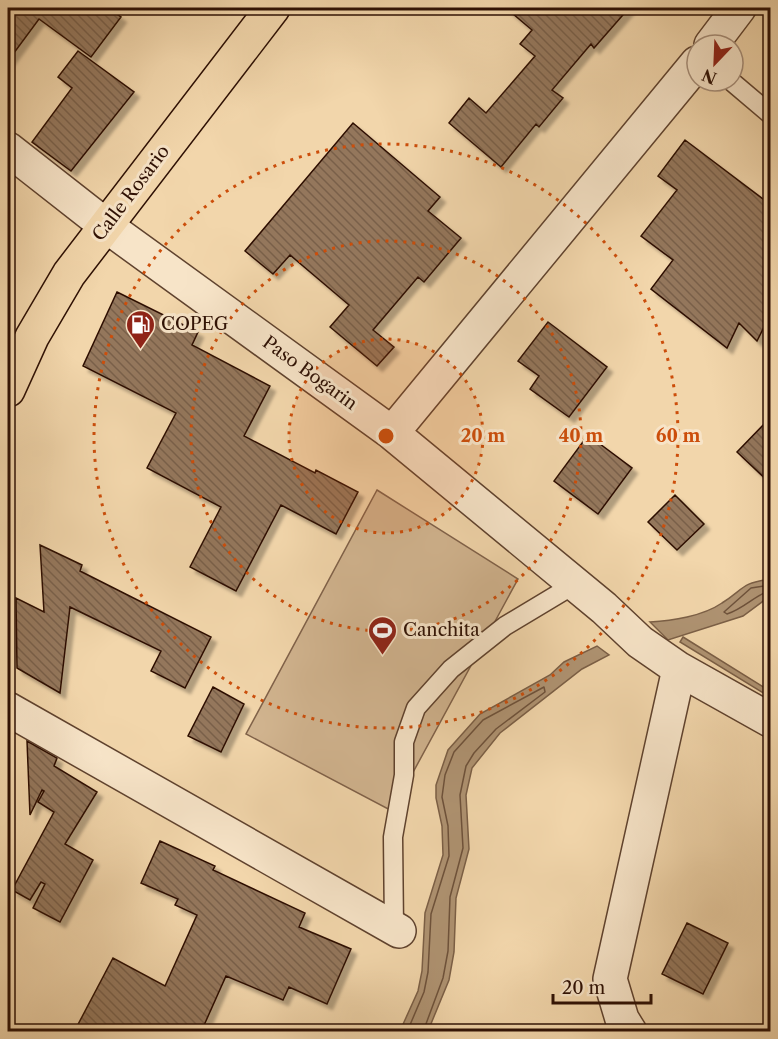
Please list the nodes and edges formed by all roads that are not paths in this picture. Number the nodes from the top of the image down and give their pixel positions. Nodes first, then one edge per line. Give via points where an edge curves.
1 (273, 8) edge
2 (739, 8) edge
3 (720, 33) edge
4 (685, 78) edge
5 (745, 93) edge
6 (771, 114) edge
7 (8, 149) edge
8 (105, 225) junction
9 (8, 390) edge
10 (392, 433) junction
11 (575, 584) junction
12 (679, 669) junction
13 (8, 710) edge
14 (771, 720) edge
15 (397, 930) joint
16 (630, 1032) edge

1 - 8 main road, Calle Rosario
2 - 3 street
4 - 10 street
5 - 6 lane
7 - 8 street, Paso Bogarin
8 - 9 main road, Calle Rosario via 46,312
8 - 10 street, Paso Bogarin
10 - 11 street, Paso Bogarin
11 - 12 street, Paso Bogarin via 640,642
11 - 15 lane via 505,626 451,669 416,708 404,742 404,775 393,837
12 - 14 street
12 - 16 street via 610,980
13 - 15 street

